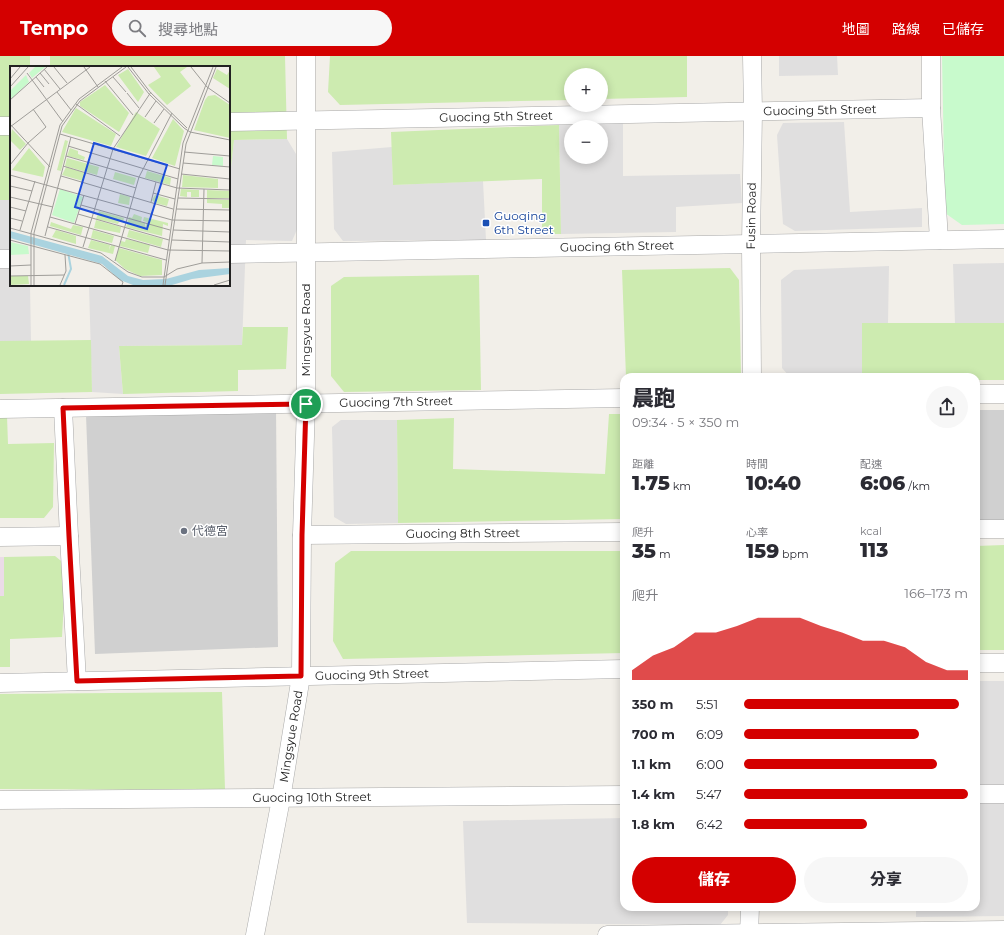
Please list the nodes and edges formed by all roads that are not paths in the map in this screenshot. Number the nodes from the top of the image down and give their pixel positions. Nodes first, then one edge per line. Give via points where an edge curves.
1 (306, 56) edge
2 (752, 56) edge
3 (931, 56) edge
4 (931, 108) junction
5 (753, 111) junction
6 (306, 120) junction
7 (230, 122) edge
8 (1004, 239) edge
9 (939, 240) junction
10 (751, 244) junction
11 (306, 253) junction
12 (230, 254) edge
13 (752, 373) edge
14 (980, 394) edge
15 (1004, 394) edge
16 (620, 398) edge
17 (306, 404) junction
18 (63, 408) junction
19 (0, 409) edge
20 (980, 529) edge
21 (1004, 529) edge
22 (620, 532) edge
23 (302, 535) junction
24 (69, 536) junction
25 (0, 537) edge
26 (980, 663) edge
27 (1004, 663) edge
28 (620, 669) edge
29 (301, 676) junction
30 (77, 681) junction
31 (0, 683) edge
32 (980, 794) edge
33 (1004, 794) edge
34 (620, 795) edge
35 (281, 799) junction
36 (0, 800) edge
37 (750, 911) edge
38 (1004, 930) edge
39 (749, 934) edge
40 (255, 935) edge
41 (607, 935) edge

1 - 6 street, Mingsyue Road
2 - 5 street, Fusin Road
3 - 4 street
4 - 5 street, Guocing 5th Street
4 - 9 street
5 - 6 street, Guocing 5th Street
5 - 10 street, Fusin Road
6 - 7 street, Guocing 5th Street
6 - 11 street, Mingsyue Road
8 - 9 street, Guocing 6th Street
9 - 10 street, Guocing 6th Street
10 - 11 street, Guocing 6th Street
10 - 13 street, Fusin Road
11 - 12 street, Guocing 6th Street
11 - 17 street, Mingsyue Road
14 - 15 street
16 - 17 street, Guocing 7th Street
17 - 18 street, Guocing 7th Street
17 - 23 street, Mingsyue Road
18 - 19 street, Guocing 7th Street
18 - 24 street
20 - 21 street
22 - 23 street, Guocing 8th Street
23 - 29 street, Mingsyue Road
24 - 25 street
24 - 30 street
26 - 27 street
28 - 29 street, Guocing 9th Street
29 - 30 street, Guocing 9th Street
29 - 35 street, Mingsyue Road
30 - 31 street, Guocing 9th Street
32 - 33 street
34 - 35 street, Guocing 10th Street
35 - 36 street, Guocing 10th Street
35 - 40 street, Mingsyue Road
37 - 39 street
38 - 39 street
39 - 41 street

